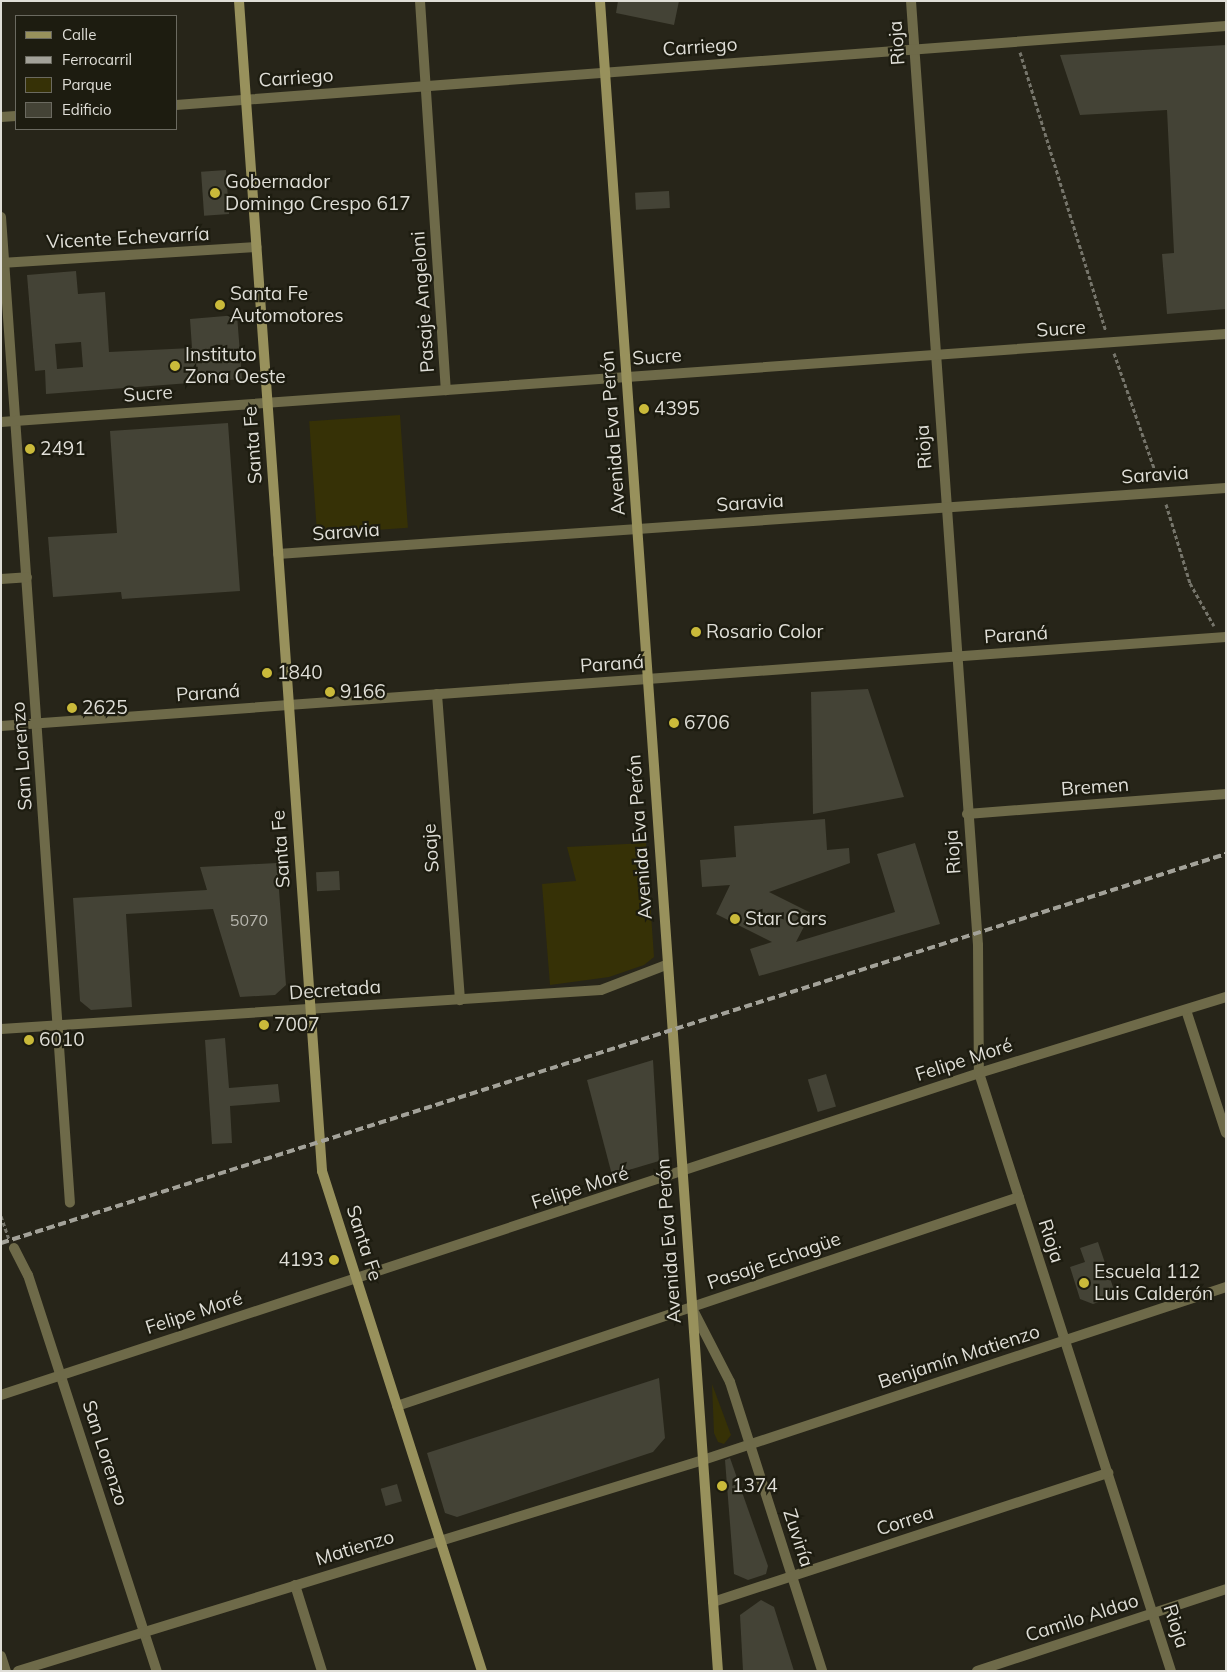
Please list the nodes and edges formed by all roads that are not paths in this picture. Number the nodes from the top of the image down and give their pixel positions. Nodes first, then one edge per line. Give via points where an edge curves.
1 (239, 1) edge
2 (420, 1) edge
3 (600, 1) edge
4 (911, 1) edge
5 (1226, 26) edge
6 (914, 49) junction
7 (606, 72) junction
8 (427, 86) junction
9 (246, 100) junction
10 (178, 105) edge
11 (15, 116) edge
12 (1, 118) edge
13 (1, 217) edge
14 (256, 247) junction
15 (3, 263) edge
16 (1226, 334) edge
17 (935, 355) junction
18 (627, 377) junction
19 (446, 390) junction
20 (267, 403) junction
21 (16, 421) junction
22 (1, 422) edge
23 (1226, 488) edge
24 (945, 507) junction
25 (637, 529) junction
26 (278, 554) junction
27 (27, 577) junction
28 (1, 579) edge
29 (1226, 637) edge
30 (955, 657) junction
31 (648, 679) junction
32 (437, 694) junction
33 (288, 705) junction
34 (37, 723) junction
35 (1, 726) edge
36 (1226, 794) edge
37 (968, 814) junction
38 (666, 965) junction
39 (1226, 997) edge
40 (460, 1000) junction
41 (309, 1009) junction
42 (1186, 1010) junction
43 (58, 1026) junction
44 (1, 1029) edge
45 (979, 1073) junction
46 (1226, 1133) edge
47 (681, 1174) junction
48 (1019, 1197) junction
49 (70, 1202) dead end
50 (14, 1248) dead end
51 (356, 1278) junction
52 (1226, 1287) edge
53 (691, 1307) junction
54 (1065, 1341) junction
55 (61, 1374) junction
56 (1, 1394) edge
57 (397, 1406) junction
58 (750, 1444) junction
59 (703, 1460) junction
60 (1108, 1473) junction
61 (440, 1540) junction
62 (792, 1576) junction
63 (294, 1585) junction
64 (1226, 1588) edge
65 (713, 1602) junction
66 (1153, 1613) junction
67 (145, 1632) junction
68 (1, 1656) edge
69 (6, 1671) edge
70 (18, 1671) edge
71 (157, 1671) edge
72 (322, 1671) edge
73 (482, 1671) edge
74 (718, 1671) edge
75 (822, 1671) edge
76 (977, 1671) edge
77 (1172, 1671) edge

1 - 9 main road, Santa Fe
2 - 8 street, Pasaje Angeloni
3 - 7 main road, Avenida Eva Perón
4 - 6 street, Rioja
5 - 6 street, Carriego
6 - 7 street, Carriego
6 - 17 street, Rioja
7 - 8 street, Carriego
7 - 18 main road, Avenida Eva Perón
8 - 9 street, Carriego
8 - 19 street, Pasaje Angeloni
9 - 10 street, Carriego
9 - 14 main road, Santa Fe
11 - 12 street
13 - 15 street, San Lorenzo
14 - 15 street, Vicente Echevarría
14 - 20 main road, Santa Fe
15 - 21 street, San Lorenzo
16 - 17 street, Sucre
17 - 18 street, Sucre
17 - 24 street, Rioja
18 - 19 street, Sucre
18 - 25 main road, Avenida Eva Perón
19 - 20 street, Sucre
20 - 21 street, Sucre
20 - 26 main road, Santa Fe
21 - 22 street, Sucre
21 - 27 street, San Lorenzo
23 - 24 street, Saravia
24 - 25 street, Saravia
24 - 30 street, Rioja
25 - 26 street, Saravia
25 - 31 main road, Avenida Eva Perón
26 - 33 main road, Santa Fe
27 - 28 street
27 - 34 street, San Lorenzo
29 - 30 street, Paraná
30 - 31 street, Paraná
30 - 37 street, Rioja
31 - 32 street, Paraná
31 - 38 main road, Avenida Eva Perón
32 - 33 street, Paraná
32 - 40 street, Soaje
33 - 34 street, Paraná
33 - 41 main road, Santa Fe
34 - 35 street, Paraná
34 - 43 street, San Lorenzo
36 - 37 street, Bremen
37 - 45 street, Rioja via 978,945
38 - 40 street, Decretada via 601,990
38 - 47 main road, Avenida Eva Perón
39 - 42 street, Felipe Moré
40 - 41 street, Decretada
41 - 43 street, Decretada
41 - 51 main road, Santa Fe via 322,1172
42 - 45 street, Felipe Moré
42 - 46 street
43 - 44 street, Decretada
43 - 49 street, San Lorenzo
45 - 47 street, Felipe Moré
45 - 48 street, Rioja
47 - 51 street, Felipe Moré
47 - 53 main road, Avenida Eva Perón
48 - 53 street, Pasaje Echagüe
48 - 54 street, Rioja
50 - 55 street, San Lorenzo via 28,1275
51 - 55 street, Felipe Moré
51 - 57 main road, Santa Fe
52 - 54 street, Benjamín Matienzo
53 - 57 street, Pasaje Echagüe
53 - 58 street, Zuviría via 730,1382
53 - 59 main road, Avenida Eva Perón
54 - 58 street, Benjamín Matienzo
54 - 60 street, Rioja
55 - 56 street, Felipe Moré
55 - 67 street, San Lorenzo
57 - 61 main road, Santa Fe
58 - 59 street, Benjamín Matienzo
58 - 62 street, Zuviría
59 - 61 street, Matienzo
59 - 65 main road, Avenida Eva Perón
60 - 62 street, Correa
60 - 66 street, Rioja
61 - 63 street, Matienzo
61 - 73 main road, Santa Fe
62 - 65 street, Correa
62 - 75 street, Zuviría
63 - 67 street, Matienzo
63 - 72 street
64 - 66 street, Camilo Aldao
65 - 74 main road, Avenida Eva Perón
66 - 76 street, Camilo Aldao
66 - 77 street, Rioja
67 - 70 street, Matienzo
67 - 71 street, San Lorenzo
68 - 69 street

